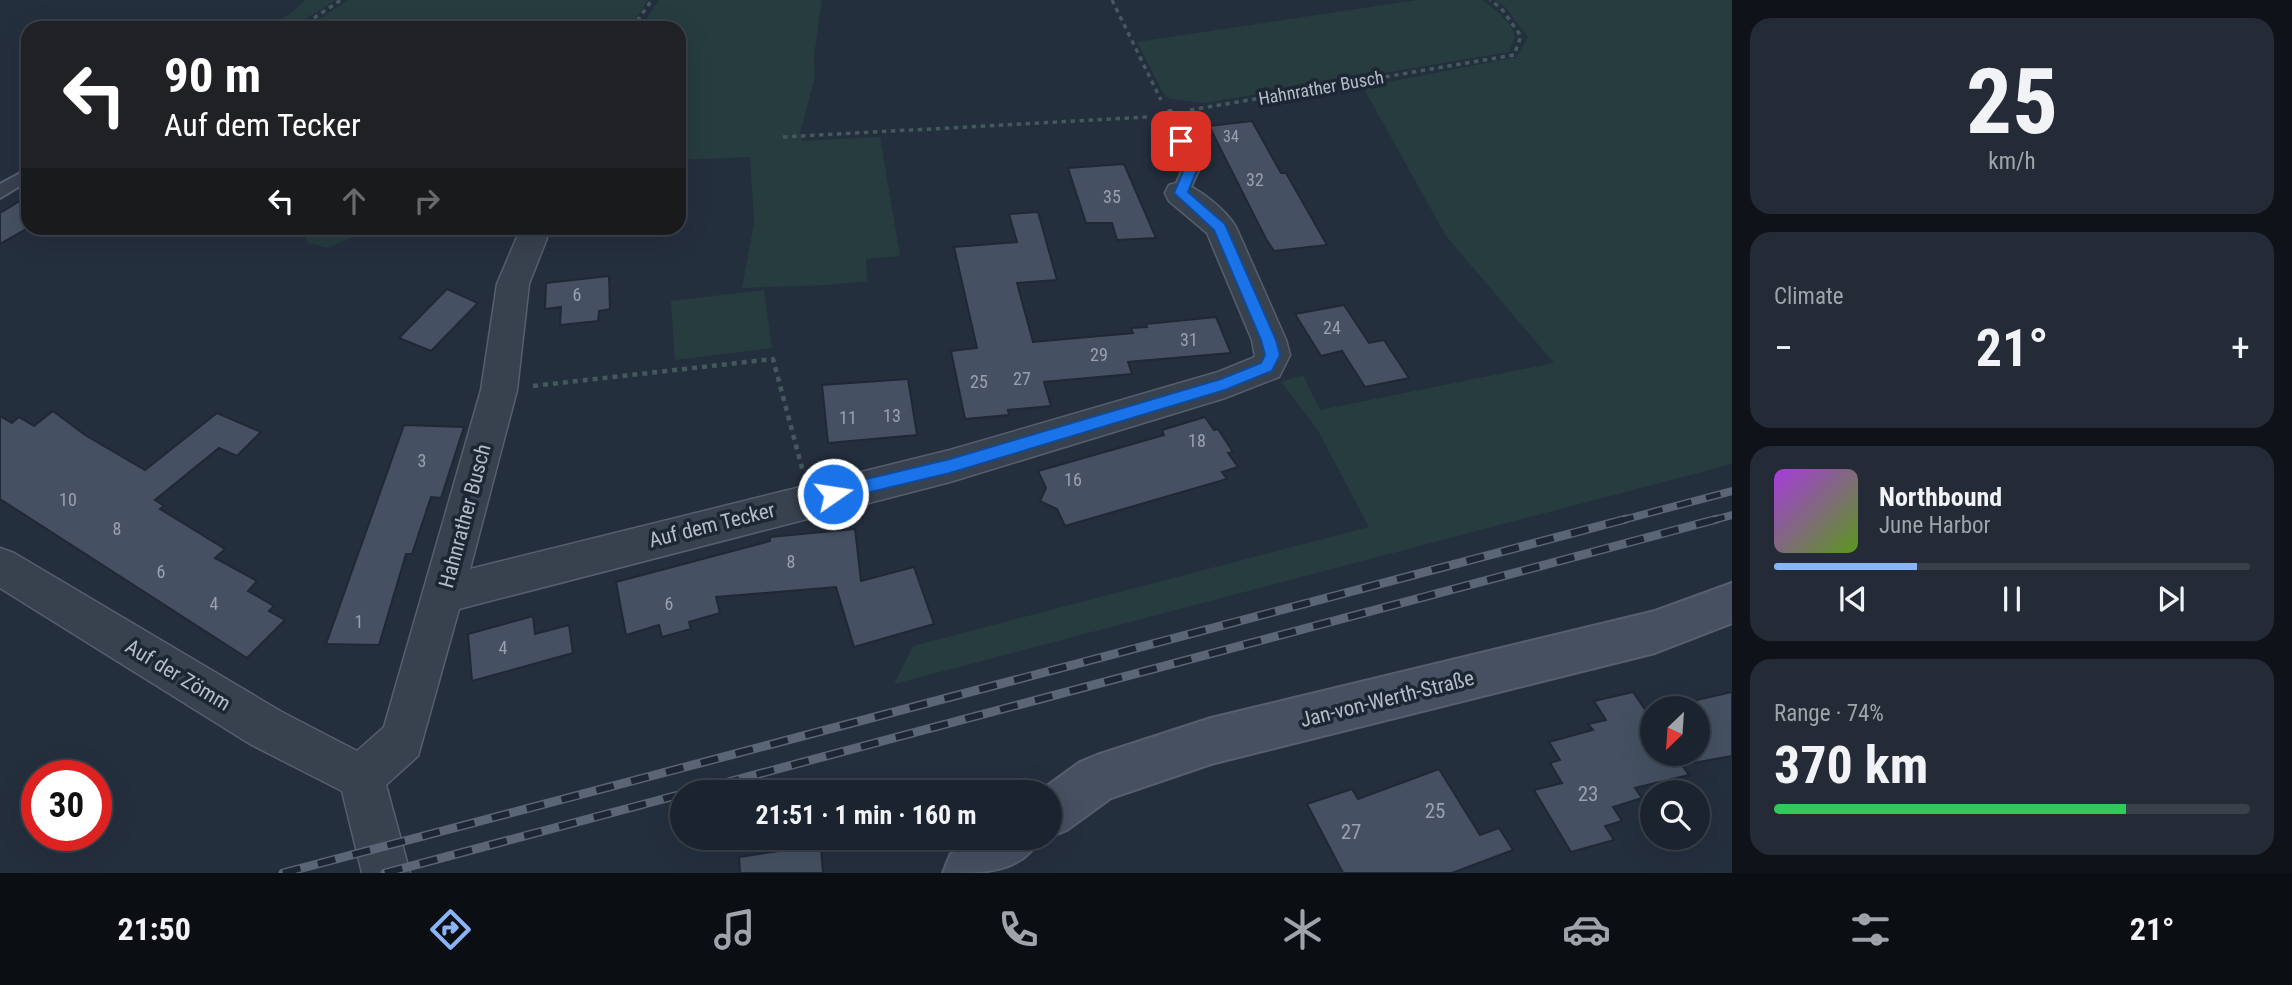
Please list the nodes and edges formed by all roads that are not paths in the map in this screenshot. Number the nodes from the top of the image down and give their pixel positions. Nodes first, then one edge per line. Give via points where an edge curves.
1 (1170, 114) road end
2 (21, 178) edge
3 (0, 192) edge
4 (1180, 193) joint
5 (531, 238) dead end
6 (0, 566) edge
7 (444, 594) junction
8 (1732, 603) edge
9 (361, 777) junction
10 (1062, 804) edge
11 (1000, 850) edge
12 (386, 873) edge
13 (968, 873) edge

1 - 4 lane, Auf dem Tecker via 1192,167
2 - 3 lane
4 - 7 street, Auf dem Tecker via 1220,227 1269,340 1273,355 1267,367 1225,384 950,466
5 - 7 street, Hahnrather Busch via 513,284 499,390
6 - 9 street, Auf der Zömm via 266,728
7 - 9 street, Hahnrather Busch via 402,740
8 - 10 main road, Jan-von-Werth-Straße via 1655,632 1211,741 1097,779
9 - 12 street
11 - 13 main road

